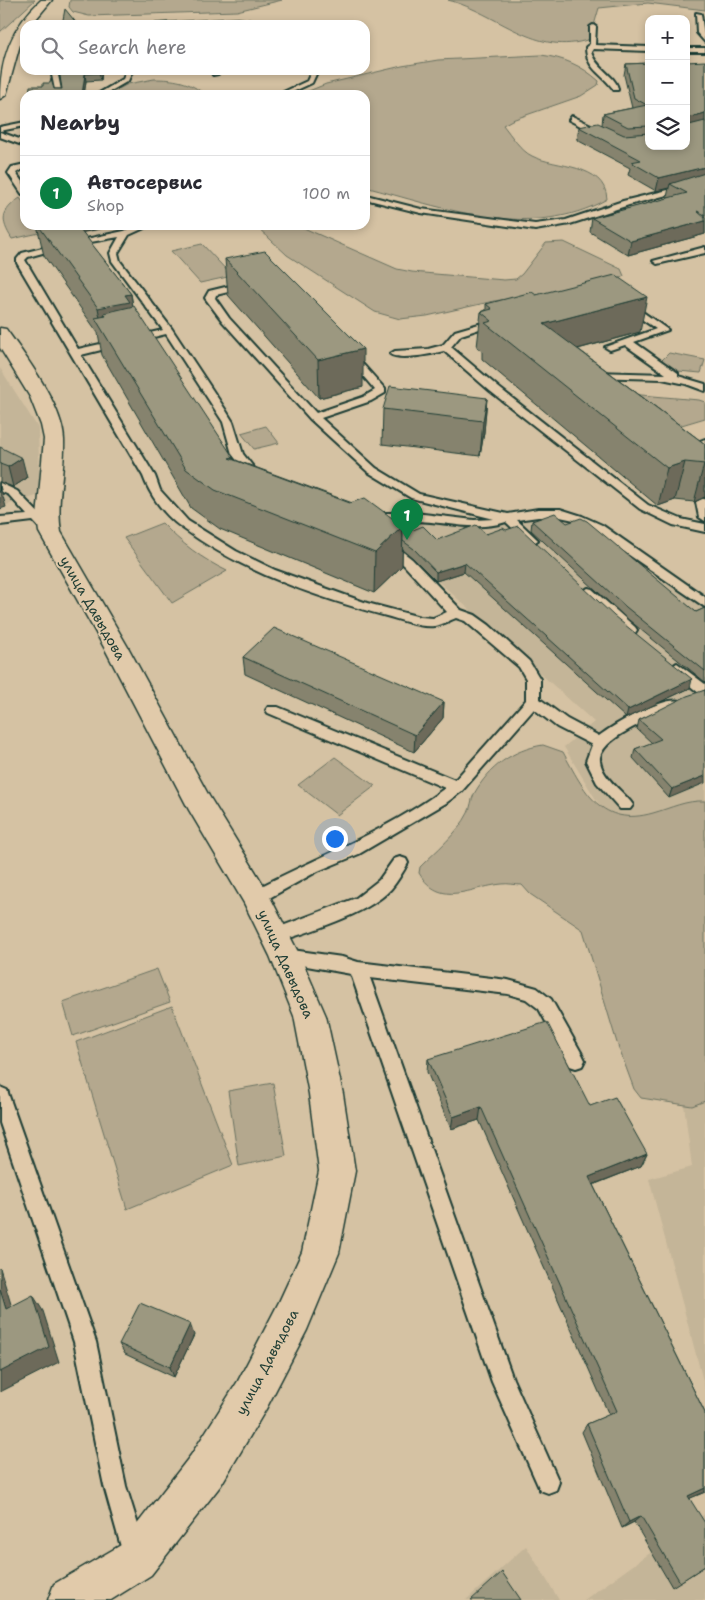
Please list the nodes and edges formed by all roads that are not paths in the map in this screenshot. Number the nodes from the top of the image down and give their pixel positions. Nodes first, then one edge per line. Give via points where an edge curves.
1 (47, 0) edge
2 (698, 14) dead end
3 (28, 20) edge
4 (593, 27) dead end
5 (20, 33) edge
6 (705, 40) edge
7 (15, 41) junction
8 (0, 42) edge
9 (589, 48) junction
10 (645, 49) edge
11 (690, 50) edge
12 (705, 50) edge
13 (55, 75) edge
14 (128, 75) edge
15 (313, 75) edge
16 (616, 89) dead end
17 (58, 90) edge
18 (108, 90) edge
19 (292, 90) edge
20 (0, 95) edge
21 (572, 118) dead end
22 (20, 125) edge
23 (0, 129) edge
24 (0, 134) edge
25 (611, 138) edge
26 (20, 142) edge
27 (20, 168) edge
28 (705, 183) edge
29 (20, 185) edge
30 (370, 198) edge
31 (54, 230) edge
32 (134, 230) edge
33 (126, 233) junction
34 (64, 245) junction
35 (705, 250) edge
36 (657, 261) dead end
37 (258, 282) edge
38 (618, 301) edge
39 (514, 317) edge
40 (169, 331) junction
41 (0, 333) edge
42 (627, 342) junction
43 (342, 347) edge
44 (446, 347) junction
45 (610, 347) dead end
46 (74, 353) junction
47 (394, 354) dead end
48 (583, 370) edge
49 (677, 378) junction
50 (705, 388) edge
51 (314, 417) junction
52 (705, 442) edge
53 (705, 460) edge
54 (0, 486) edge
55 (268, 488) edge
56 (702, 502) dead end
57 (705, 517) edge
58 (508, 518) junction
59 (0, 521) edge
60 (44, 525) junction
61 (705, 528) edge
62 (542, 549) edge
63 (577, 581) edge
64 (705, 603) edge
65 (456, 613) junction
66 (639, 637) edge
67 (668, 660) edge
68 (704, 690) edge
69 (533, 701) junction
70 (273, 710) dead end
71 (600, 743) junction
72 (457, 787) junction
73 (625, 805) dead end
74 (400, 863) dead end
75 (256, 897) junction
76 (280, 946) junction
77 (358, 969) junction
78 (576, 1060) dead end
79 (0, 1096) edge
80 (548, 1482) dead end
81 (136, 1560) junction
82 (70, 1600) edge

1 - 3 street
2 - 6 lane via 700,32
4 - 9 lane via 593,44
5 - 7 street
7 - 8 street
7 - 20 street
9 - 10 lane
9 - 16 lane via 590,63 608,76
11 - 12 lane
13 - 17 lane
14 - 18 lane via 126,80
15 - 19 lane via 310,82
21 - 25 lane
22 - 23 lane
24 - 26 lane
27 - 29 lane via 12,173
28 - 30 lane via 559,224 535,227 421,211
31 - 34 lane
32 - 33 lane
33 - 34 lane
33 - 40 lane via 114,253 116,261
34 - 46 lane via 25,255 21,263
35 - 36 lane
37 - 51 lane via 212,293 210,298
38 - 42 lane via 663,330
39 - 44 lane via 458,332
40 - 46 lane
40 - 55 lane via 228,422 238,454 253,476
41 - 60 street, улица Давыдова via 33,388 52,428 54,440 48,518
42 - 45 lane
42 - 49 lane
43 - 51 lane via 381,391
44 - 47 lane
44 - 61 lane via 494,390 644,507 677,522
46 - 65 lane via 162,502 199,535 271,573 372,608 434,622
48 - 49 lane via 596,376 662,375
49 - 50 lane
51 - 58 lane via 372,470 415,496
52 - 53 lane via 686,444
54 - 60 lane via 13,493
56 - 57 lane
58 - 62 lane
58 - 64 lane via 538,513 584,520
58 - 65 lane via 474,524 415,517 362,516 370,533 408,562
59 - 60 lane
60 - 75 street, улица Давыдова via 117,649 199,803
63 - 66 lane
65 - 69 lane via 484,628 524,664 533,679
67 - 68 lane
68 - 71 lane via 644,716
69 - 71 lane via 562,723
69 - 72 lane
70 - 72 lane
71 - 73 lane via 593,755 593,763
72 - 75 lane via 353,850 312,867
74 - 76 lane via 385,885 362,903
75 - 76 street, улица Давыдова
76 - 77 lane
76 - 81 street, улица Давыдова via 310,1016 336,1162 337,1171 320,1253 293,1316 247,1403 206,1470
77 - 78 lane via 508,987 531,993 545,1004
77 - 80 lane via 503,1382
79 - 81 lane via 85,1342 115,1486
81 - 82 street, улица Давыдова

